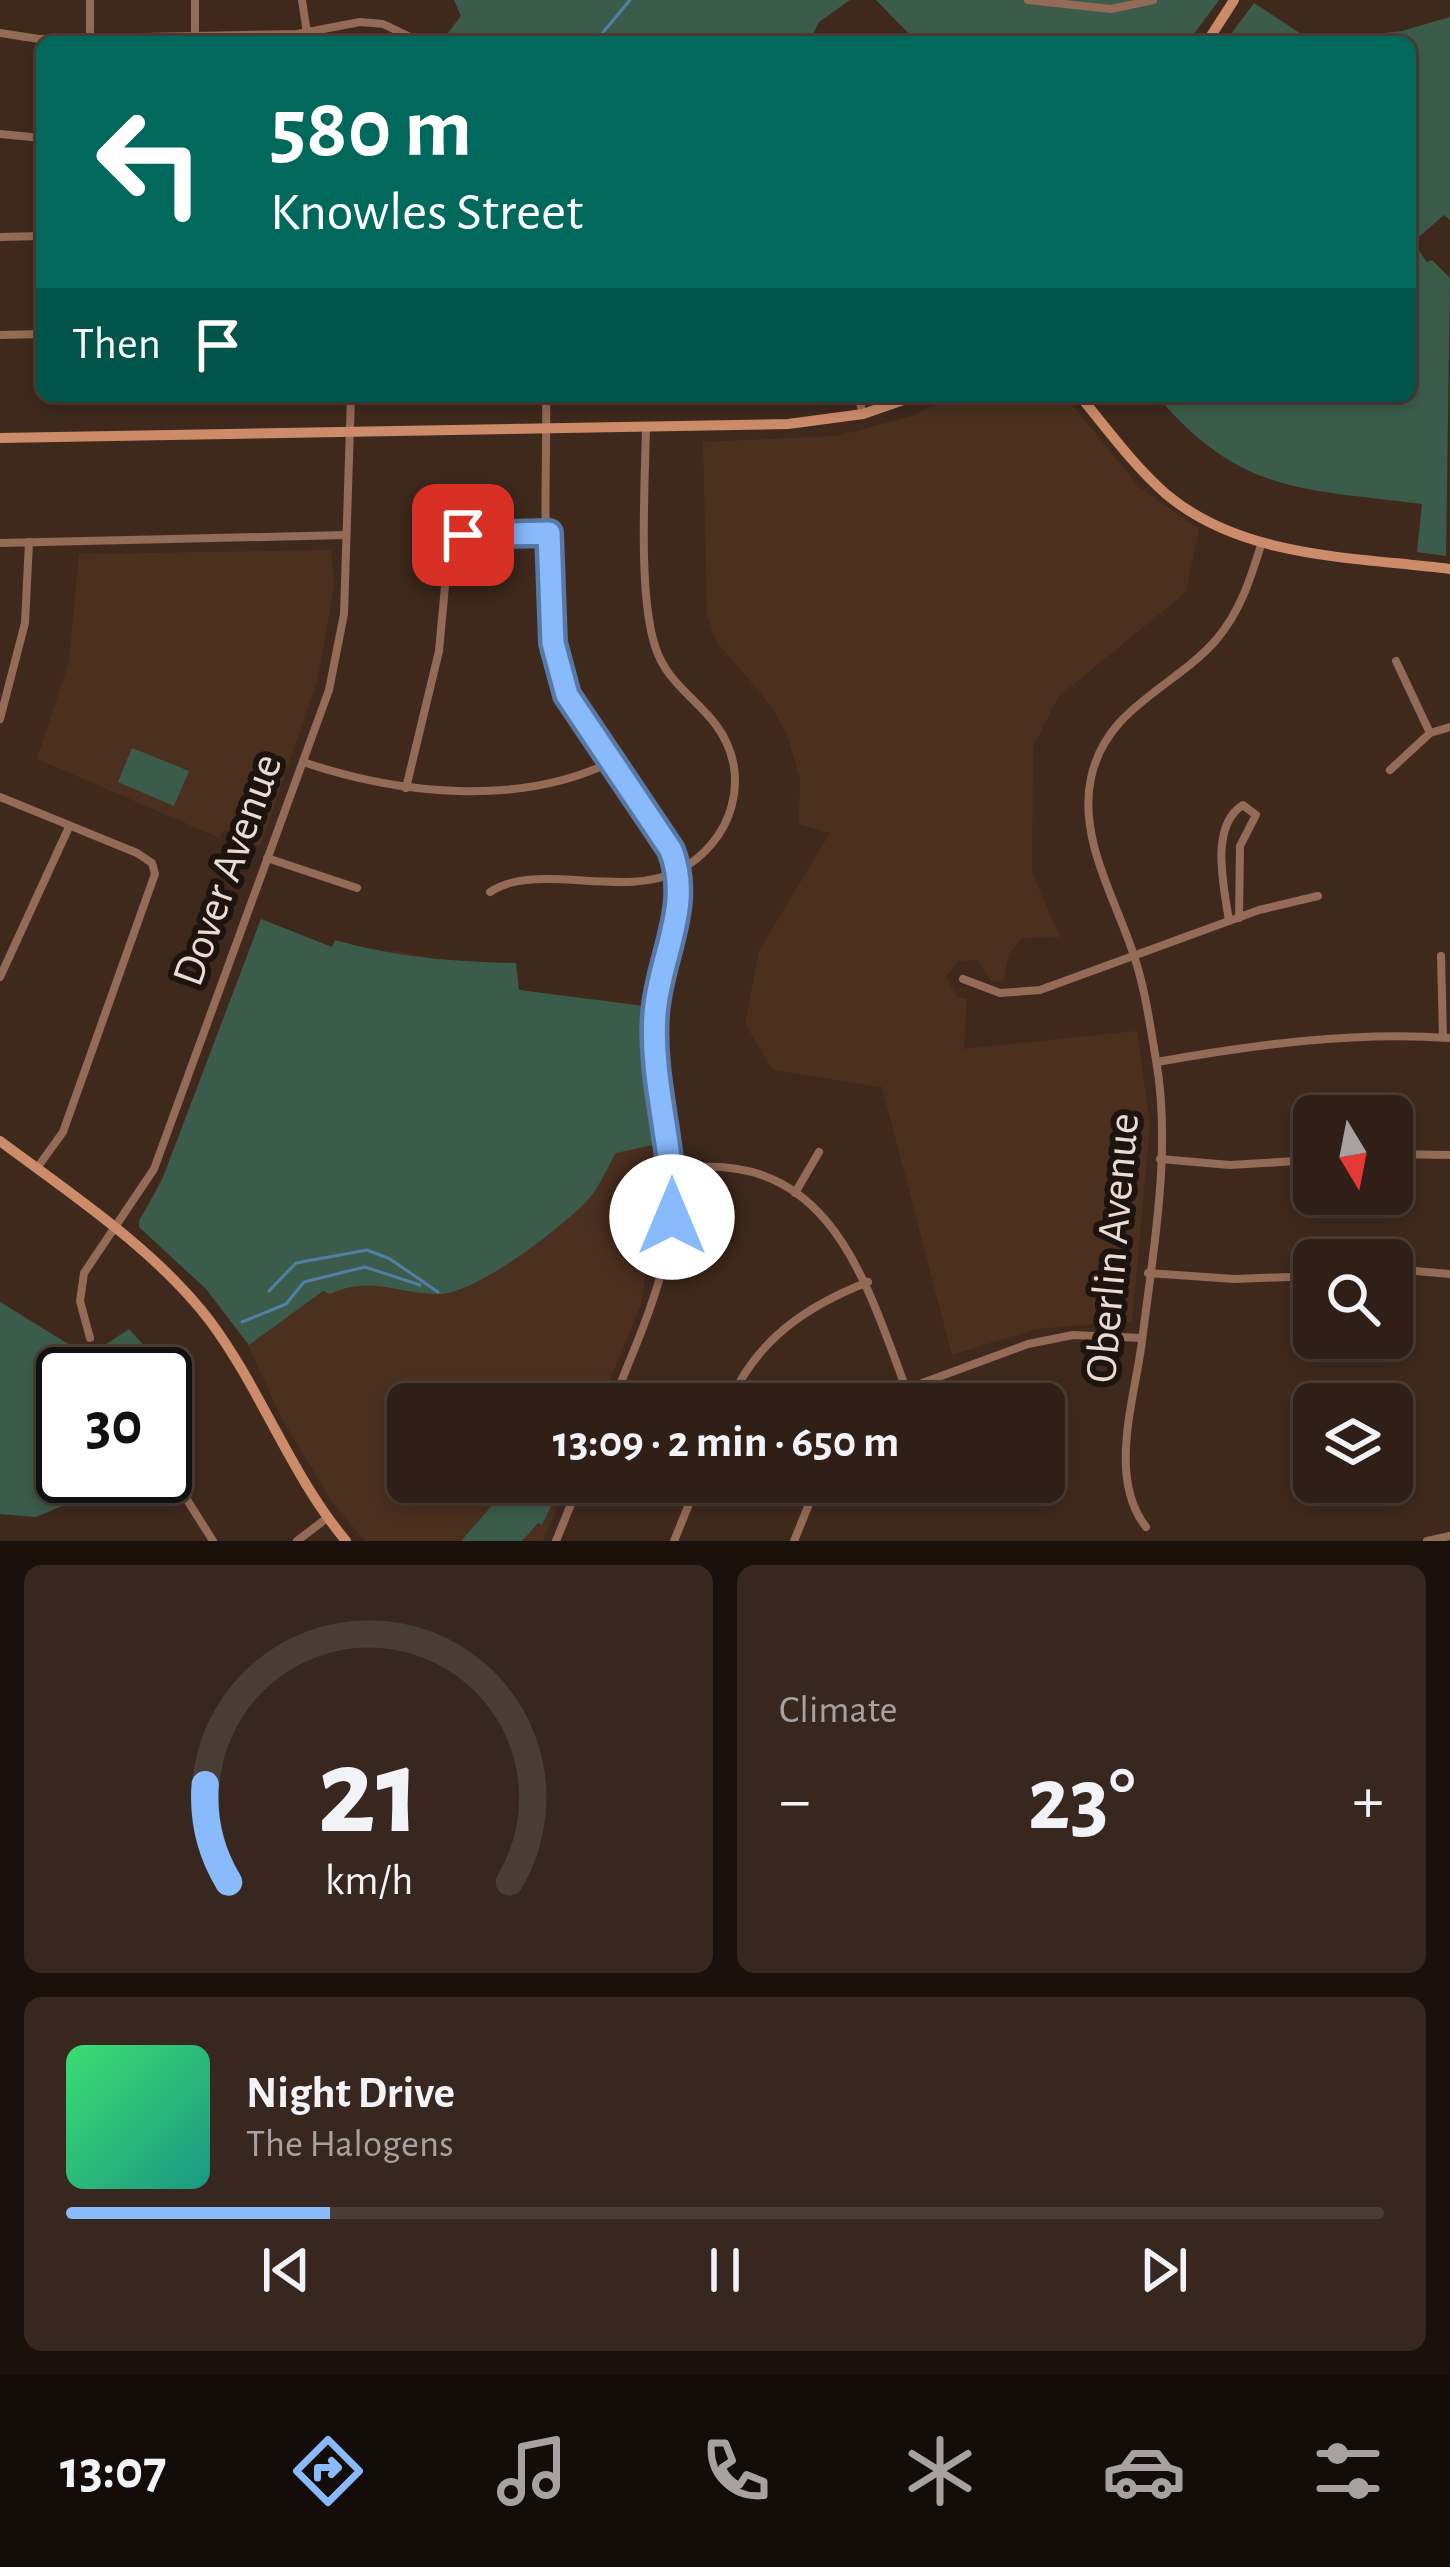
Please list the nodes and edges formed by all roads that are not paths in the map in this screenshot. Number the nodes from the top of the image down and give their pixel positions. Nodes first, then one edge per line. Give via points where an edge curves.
1 (90, 0) edge
2 (195, 0) edge
3 (302, 0) edge
4 (1028, 0) edge
5 (1153, 0) edge
6 (1234, 0) edge
7 (0, 33) edge
8 (307, 33) junction
9 (91, 36) edge
10 (195, 36) joint
11 (408, 36) edge
12 (1211, 36) edge
13 (36, 39) edge
14 (0, 134) edge
15 (36, 137) edge
16 (36, 236) edge
17 (0, 237) edge
18 (0, 334) edge
19 (36, 334) edge
20 (351, 402) edge
21 (546, 402) edge
22 (859, 402) edge
23 (897, 402) edge
24 (1085, 402) edge
25 (862, 414) junction
26 (646, 427) junction
27 (547, 428) junction
28 (350, 431) junction
29 (0, 438) edge
30 (549, 533) junction
31 (347, 535) junction
32 (29, 542) junction
33 (1262, 542) junction
34 (0, 543) edge
35 (1450, 569) edge
36 (1396, 661) dead end
37 (0, 719) edge
38 (1450, 727) edge
39 (1430, 733) junction
40 (303, 762) junction
41 (609, 764) junction
42 (1390, 770) dead end
43 (406, 788) junction
44 (0, 797) edge
45 (69, 826) junction
46 (267, 858) junction
47 (679, 871) junction
48 (357, 888) dead end
49 (490, 892) dead end
50 (1318, 896) dead end
51 (1234, 919) junction
52 (1134, 955) junction
53 (1441, 956) dead end
54 (0, 977) edge
55 (963, 979) dead end
56 (1447, 1037) edge
57 (1156, 1062) junction
58 (0, 1141) edge
59 (819, 1152) dead end
60 (1413, 1154) edge
61 (1450, 1155) edge
62 (1160, 1160) junction
63 (1293, 1161) edge
64 (37, 1168) junction
65 (673, 1170) junction
66 (795, 1193) junction
67 (113, 1230) junction
68 (1413, 1271) edge
69 (1148, 1273) junction
70 (1450, 1274) edge
71 (1293, 1277) edge
72 (868, 1282) junction
73 (90, 1338) dead end
74 (1142, 1338) junction
75 (620, 1383) edge
76 (742, 1383) edge
77 (904, 1383) edge
78 (914, 1383) edge
79 (188, 1503) edge
80 (571, 1503) edge
81 (689, 1503) edge
82 (809, 1503) edge
83 (327, 1518) junction
84 (1146, 1527) dead end
85 (1450, 1536) edge
86 (213, 1541) edge
87 (297, 1541) edge
88 (346, 1541) edge
89 (556, 1541) edge
90 (674, 1541) edge
91 (794, 1541) edge
92 (1427, 1541) edge

1 - 9 street
2 - 10 street
3 - 8 street
4 - 5 street via 1111,9
6 - 12 street
7 - 13 street
8 - 10 street
8 - 11 street via 360,22
14 - 15 street
16 - 17 street
18 - 19 street
20 - 28 street, Dover Avenue
21 - 27 street
22 - 25 street
23 - 25 street
24 - 33 street via 1167,494
25 - 26 street
26 - 27 street
26 - 47 street via 655,646 681,691 716,725 735,776 724,830
27 - 28 street
27 - 30 street
28 - 29 street
28 - 31 street, Dover Avenue
30 - 41 street via 560,674
30 - 43 street via 463,535 449,543 439,651
31 - 32 street
31 - 40 street, Dover Avenue via 340,641
32 - 34 street
32 - 37 street via 25,623
33 - 35 street
33 - 52 street, Oberlin Avenue via 1227,628 1118,721 1091,775 1091,834
36 - 39 street
38 - 39 street
39 - 42 street
40 - 43 street
40 - 46 street, Dover Avenue
41 - 43 street via 553,785
41 - 47 street
44 - 45 street
45 - 54 street
45 - 64 street via 137,853 154,869 152,893 62,1132
46 - 48 street
46 - 67 street, Dover Avenue via 154,1169
47 - 49 street via 627,882 513,883
47 - 65 street via 654,1036
50 - 51 street
51 - 51 street via 1240,846 1256,815 1244,805 1232,816 1222,852
51 - 52 street
52 - 55 street via 1020,993
52 - 57 street, Oberlin Avenue
53 - 56 street
56 - 57 street via 1251,1047
57 - 62 street, Oberlin Avenue
58 - 64 street
59 - 66 street
60 - 61 street
62 - 63 street
62 - 69 street, Oberlin Avenue
64 - 67 street
65 - 66 street via 736,1169
65 - 75 street via 662,1275
66 - 72 street via 837,1229
67 - 73 street, Dover Avenue via 80,1285
67 - 83 street via 207,1318
68 - 70 street
69 - 71 street
69 - 74 street, Oberlin Avenue
72 - 76 street via 806,1310 763,1347
72 - 77 street
74 - 78 street via 1053,1338
74 - 84 street, Oberlin Avenue via 1127,1456 1130,1492
79 - 86 street
80 - 89 street
81 - 90 street
82 - 91 street
83 - 87 street
83 - 88 street
85 - 92 street

